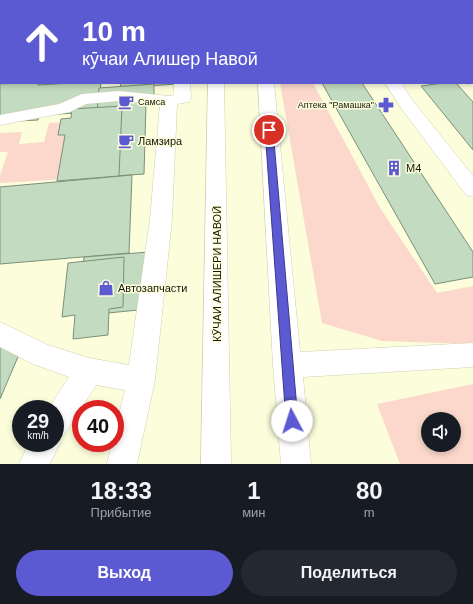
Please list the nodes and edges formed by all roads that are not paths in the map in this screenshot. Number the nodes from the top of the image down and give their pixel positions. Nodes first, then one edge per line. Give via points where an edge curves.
1 (182, 84) edge
2 (216, 84) edge
3 (266, 84) edge
4 (394, 84) edge
5 (169, 101) junction
6 (0, 120) edge
7 (473, 190) edge
8 (0, 334) edge
9 (473, 355) edge
10 (287, 364) junction
11 (89, 371) junction
12 (141, 380) junction
13 (64, 410) edge
14 (40, 452) edge
15 (34, 464) edge
16 (122, 464) edge
17 (216, 464) edge
18 (296, 464) edge

1 - 5 street via 183,98
2 - 17 street, КӮЧАИ АЛИШЕРИ НАВОӢ
3 - 10 street
4 - 7 street
5 - 6 street via 119,96 82,99 64,108
5 - 12 street via 161,219
8 - 11 street via 42,355
9 - 10 street
10 - 18 street
11 - 12 street
11 - 13 street
12 - 16 street
14 - 15 street

